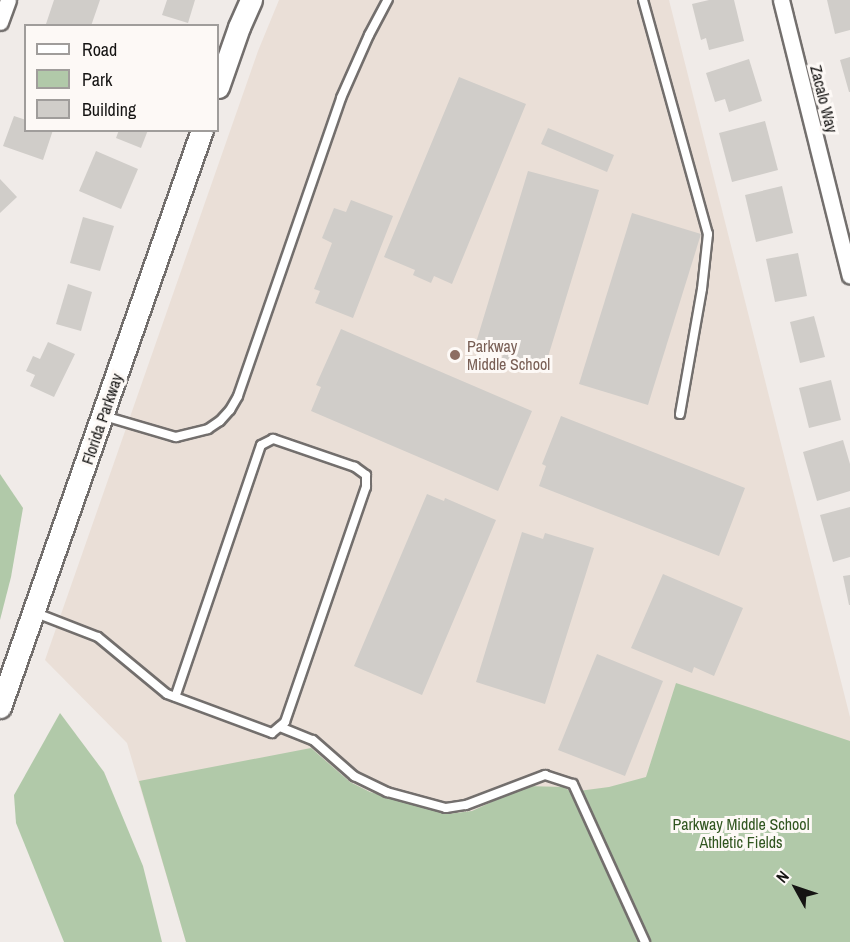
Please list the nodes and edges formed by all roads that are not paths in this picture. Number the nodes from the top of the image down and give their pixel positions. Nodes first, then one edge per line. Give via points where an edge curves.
1 (8, 0) edge
2 (251, 0) edge
3 (388, 0) edge
4 (643, 0) edge
5 (781, 0) edge
6 (0, 22) edge
7 (219, 84) edge
8 (201, 132) edge
9 (850, 276) edge
10 (680, 414) dead end
11 (103, 416) junction
12 (35, 612) junction
13 (175, 697) junction
14 (0, 707) edge
15 (280, 727) junction
16 (645, 942) edge

1 - 6 street
2 - 7 street
3 - 11 lane via 341,98 230,410 208,429 176,437
4 - 10 lane via 708,234
5 - 9 street, Zacalo Way
8 - 11 street, Florida Parkway
11 - 12 street, Florida Parkway
12 - 13 lane via 98,637
12 - 14 street, Florida Parkway
13 - 15 lane via 272,733
13 - 15 lane via 261,445 273,440 355,467 366,475 366,487 285,722
15 - 16 lane via 313,740 354,776 387,792 446,808 466,805 545,775 573,784

